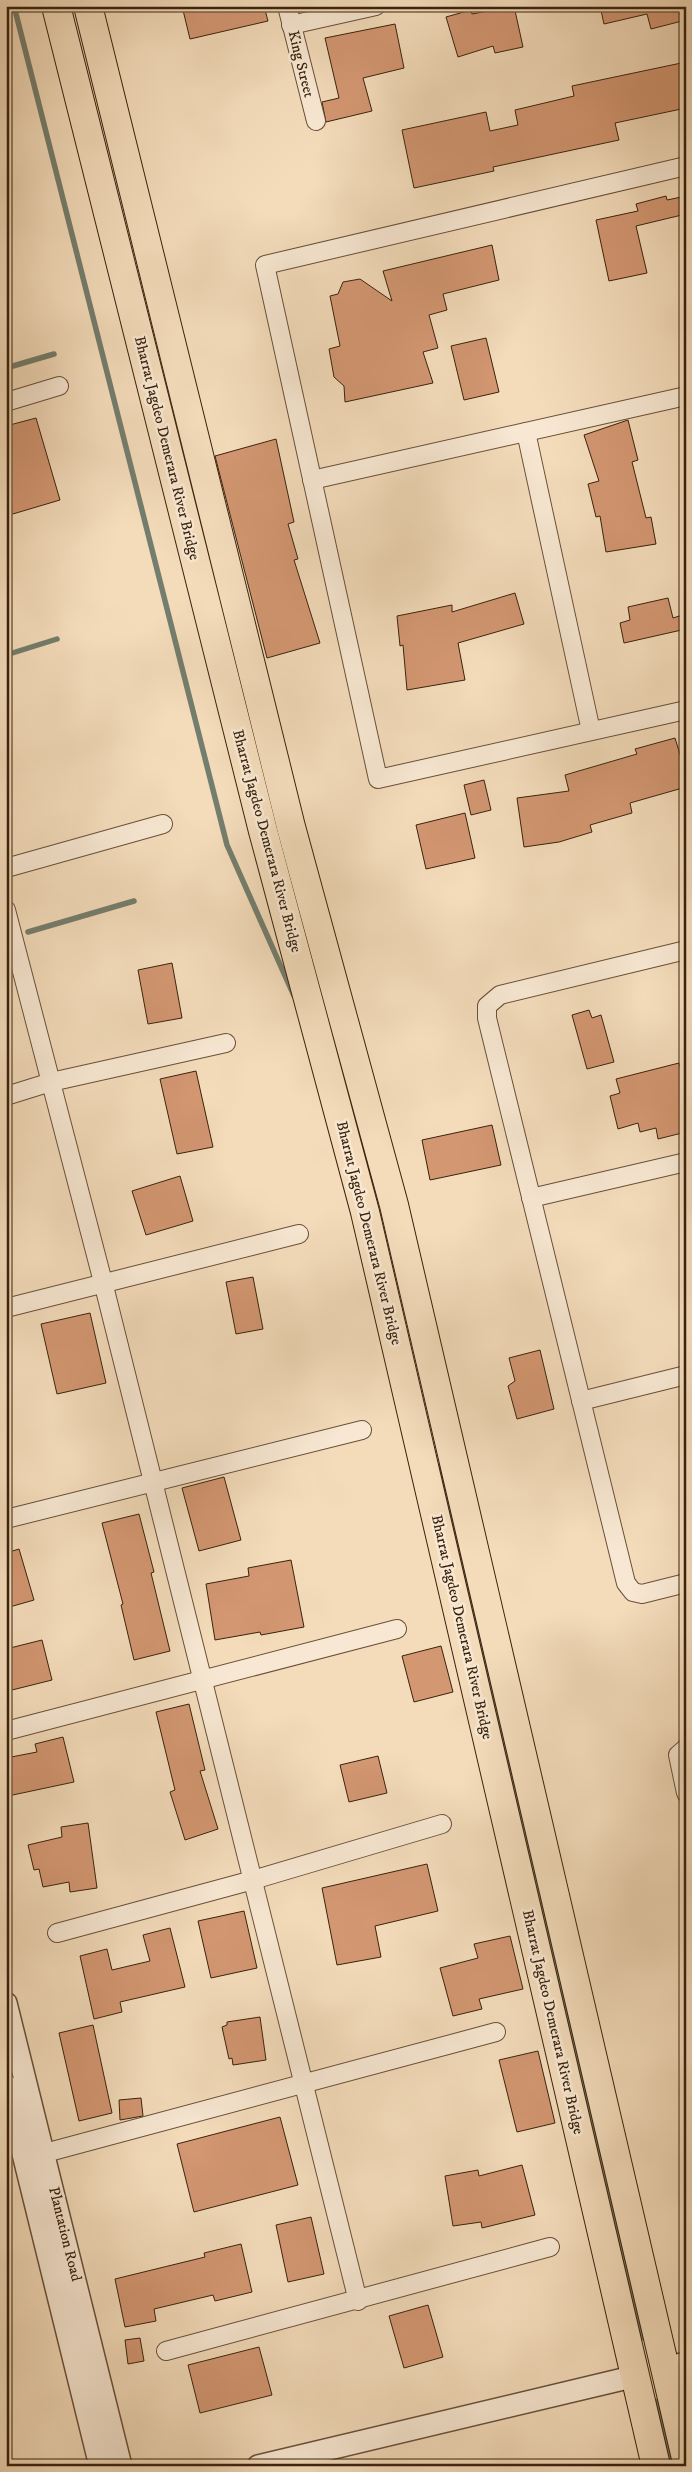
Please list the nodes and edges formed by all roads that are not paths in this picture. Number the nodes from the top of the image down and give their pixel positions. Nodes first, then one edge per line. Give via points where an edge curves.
1 (56, 6) edge
2 (88, 6) edge
3 (287, 6) edge
4 (376, 6) edge
5 (291, 25) junction
6 (316, 121) dead end
7 (686, 166) edge
8 (59, 386) dead end
9 (686, 396) edge
10 (6, 402) edge
11 (526, 432) junction
12 (312, 480) junction
13 (686, 710) edge
14 (591, 731) junction
15 (163, 824) dead end
16 (6, 868) edge
17 (6, 910) edge
18 (686, 950) edge
19 (226, 1043) dead end
20 (51, 1082) junction
21 (6, 1096) edge
22 (686, 1162) edge
23 (531, 1198) junction
24 (299, 1234) dead end
25 (103, 1282) junction
26 (6, 1308) edge
27 (686, 1375) edge
28 (582, 1401) junction
29 (362, 1430) dead end
30 (154, 1484) junction
31 (6, 1519) edge
32 (686, 1583) edge
33 (397, 1628) dead end
34 (203, 1679) junction
35 (6, 1732) edge
36 (686, 1748) edge
37 (686, 1793) edge
38 (442, 1824) dead end
39 (253, 1880) junction
40 (57, 1933) dead end
41 (6, 2003) edge
42 (496, 2032) dead end
43 (305, 2084) junction
44 (6, 2085) edge
45 (45, 2153) junction
46 (550, 2247) dead end
47 (358, 2301) junction
48 (166, 2351) dead end
49 (675, 2366) edge
50 (623, 2379) junction
51 (686, 2458) edge
52 (100, 2466) edge
53 (121, 2466) edge
54 (258, 2466) edge
55 (656, 2466) edge

1 - 50 main road, Bharrat Jagdeo Demerara River Bridge via 263,831 365,1212
2 - 49 main road, Bharrat Jagdeo Demerara River Bridge via 292,827 394,1205
3 - 5 street, King Street
4 - 5 street
5 - 6 street, King Street
7 - 12 street via 265,265
8 - 10 street
9 - 11 street
11 - 12 street
11 - 14 street
12 - 14 street via 378,779
13 - 14 street
15 - 16 street
17 - 20 street
18 - 23 street via 500,994 487,1006 487,1018
19 - 20 street
20 - 21 street
20 - 25 street
22 - 23 street
23 - 28 street
24 - 25 street
25 - 26 street
25 - 30 street
27 - 28 street
28 - 32 street via 626,1583 633,1592 642,1594
29 - 30 street
30 - 31 street
30 - 34 street
33 - 34 street
34 - 35 street
34 - 39 street
36 - 37 street via 678,1755
38 - 39 street
39 - 40 street
39 - 43 street
41 - 45 street, Plantation Road
42 - 43 street
43 - 45 street
43 - 47 street
44 - 52 street, Plantation Road
45 - 53 street, Plantation Road
46 - 47 street
47 - 48 street
49 - 51 main road, Bharrat Jagdeo Demerara River Bridge
50 - 54 street
50 - 55 main road, Bharrat Jagdeo Demerara River Bridge

